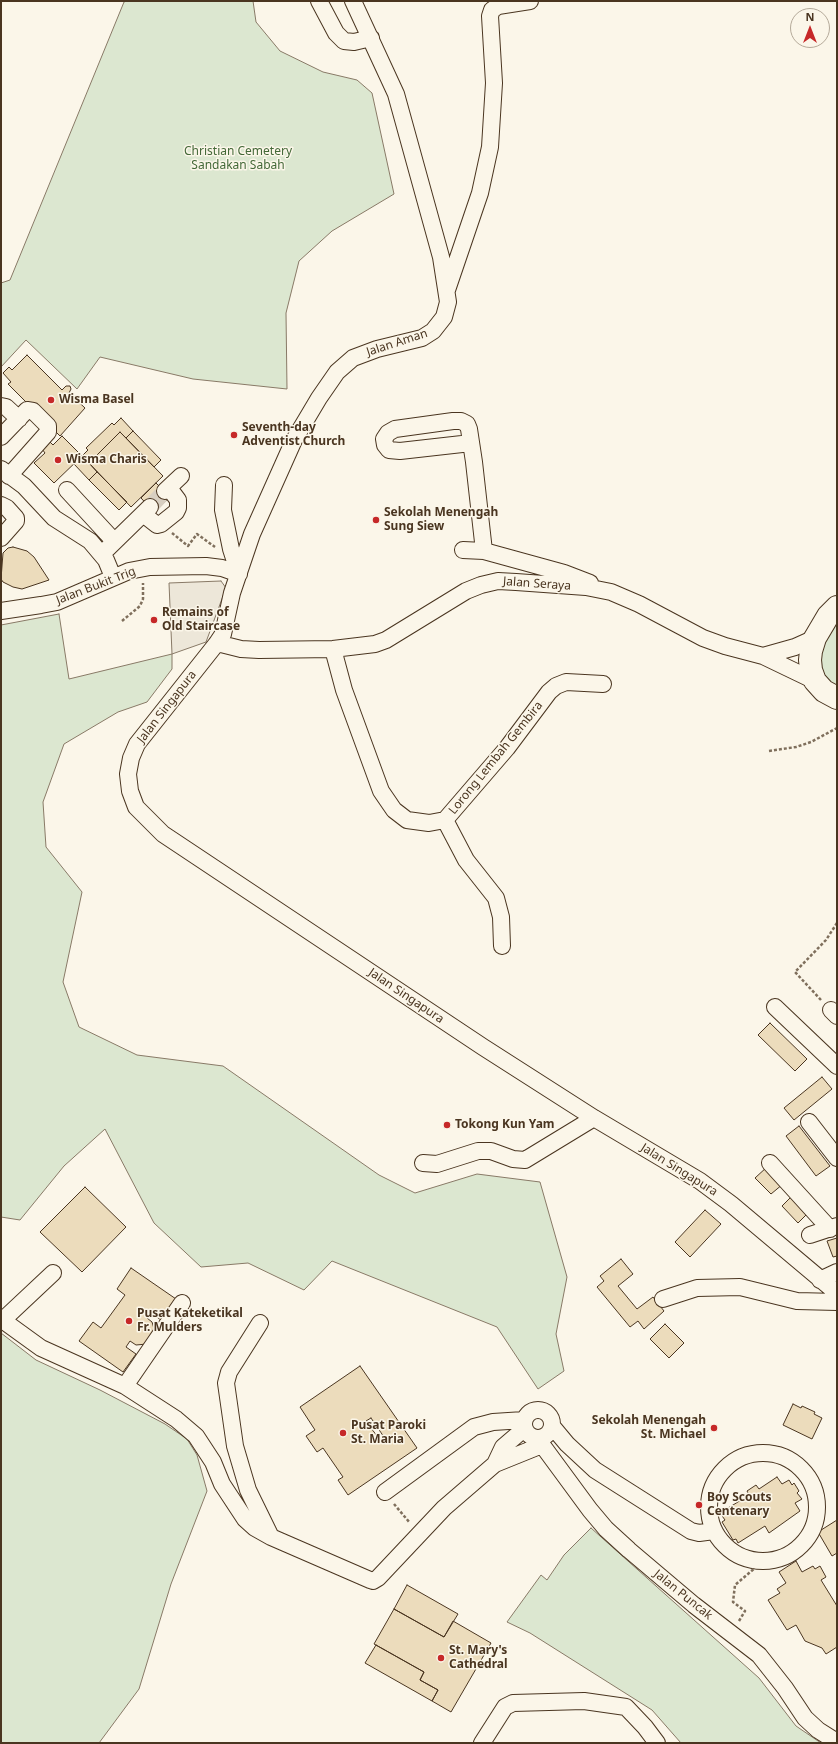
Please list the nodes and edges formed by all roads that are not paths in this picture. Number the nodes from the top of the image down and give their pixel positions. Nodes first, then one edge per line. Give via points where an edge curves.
1 (319, 1) edge
2 (353, 1) edge
3 (530, 1) edge
4 (371, 38) junction
5 (447, 292) junction
6 (1, 406) edge
7 (19, 419) junction
8 (1, 438) edge
9 (471, 443) junction
10 (5, 472) edge
11 (181, 476) dead end
12 (224, 485) dead end
13 (68, 490) dead end
14 (1, 506) edge
15 (1, 538) edge
16 (114, 541) junction
17 (463, 550) dead end
18 (484, 552) junction
19 (101, 554) junction
20 (239, 574) junction
21 (113, 577) junction
22 (611, 592) junction
23 (837, 607) edge
24 (1, 611) edge
25 (815, 638) junction
26 (218, 643) junction
27 (333, 649) junction
28 (763, 656) junction
29 (815, 681) junction
30 (603, 684) dead end
31 (837, 698) edge
32 (837, 710) edge
33 (445, 820) junction
34 (502, 946) dead end
35 (774, 1007) dead end
36 (837, 1066) edge
37 (594, 1118) junction
38 (809, 1122) dead end
39 (837, 1158) edge
40 (423, 1163) dead end
41 (770, 1163) dead end
42 (833, 1228) edge
43 (810, 1235) dead end
44 (837, 1272) edge
45 (53, 1273) dead end
46 (820, 1280) junction
47 (837, 1293) edge
48 (663, 1299) dead end
49 (837, 1302) edge
50 (182, 1303) dead end
51 (2, 1319) edge
52 (260, 1323) dead end
53 (125, 1386) junction
54 (552, 1426) junction
55 (532, 1433) junction
56 (495, 1464) junction
57 (386, 1492) dead end
58 (714, 1531) junction
59 (271, 1537) junction
60 (837, 1742) edge
61 (482, 1743) edge
62 (657, 1743) edge

1 - 4 street via 336,33 344,41 354,42
2 - 4 street, Jalan Aman
3 - 5 street via 498,6 492,10 490,16 494,83 490,147 480,193
4 - 5 street, Jalan Aman via 396,94 441,257
5 - 20 street, Jalan Aman via 448,302 444,317 433,331 422,338 353,358 337,372 294,440 252,534
6 - 7 street via 6,407
7 - 8 street
7 - 10 street via 30,410 49,429
9 - 9 street via 470,429 461,421 395,429 384,439 389,450 400,451
9 - 18 street
10 - 19 street via 24,486 54,518 90,541
11 - 16 street via 167,490 178,500 178,508 162,524 153,523 146,510
12 - 20 street via 224,510 231,549
13 - 16 street
14 - 15 street via 11,513 16,521
16 - 19 street
17 - 18 street
18 - 22 street via 564,573
19 - 21 street
20 - 21 street, Jalan Bukit Trig via 206,566 171,566 143,568
20 - 26 street, Jalan Aman
21 - 24 street, Jalan Bukit Trig via 57,602
22 - 27 street, Jalan Seraya via 586,587 498,581 466,591 386,640 375,644
22 - 28 street, Jalan Seraya via 703,638
23 - 25 highway via 828,616
25 - 28 street
25 - 29 highway via 810,660
26 - 27 street, Jalan Seraya via 247,650
26 - 37 street, Jalan Singapura via 137,744 128,774 130,791 136,807 163,834
27 - 33 street, Lorong Lembah Gembira via 344,690 381,791 394,810 408,820 429,823
28 - 29 street, Jalan Seraya
29 - 31 highway via 824,691
29 - 32 highway
30 - 33 street, Lorong Lembah Gembira via 566,682 549,692
33 - 34 street via 466,860 496,898 501,917
35 - 36 street
37 - 40 street via 525,1160 512,1159 491,1151 478,1151 437,1164
37 - 46 street, Jalan Singapura via 700,1181
38 - 39 street
41 - 42 street
42 - 43 street
44 - 46 street
45 - 51 street
46 - 47 street, Jalan Singapura
48 - 49 street via 697,1288 740,1287 797,1300
50 - 53 street
51 - 53 street via 41,1348
52 - 59 street via 226,1382 235,1446 248,1490
53 - 59 street via 176,1419 196,1436 213,1462 222,1484 245,1519
54 - 55 street via 545,1436
54 - 55 street via 550,1418 543,1411 534,1410 529,1413
54 - 58 street via 595,1470 691,1531
55 - 56 street
55 - 56 street via 503,1446
55 - 57 street via 493,1422 474,1427
55 - 60 street, Jalan Puncak via 606,1529 694,1605 759,1655 805,1718
56 - 59 street via 444,1508 373,1581
58 - 58 street via 709,1519 708,1501 714,1483 724,1468 739,1458 757,1453 775,1454 792,1461 805,1473 814,1488 818,1505 816,1522 810,1536 794,1553 781,1559 762,1562 736,1555 721,1542
61 - 62 street via 505,1707 514,1703 584,1701 626,1707

